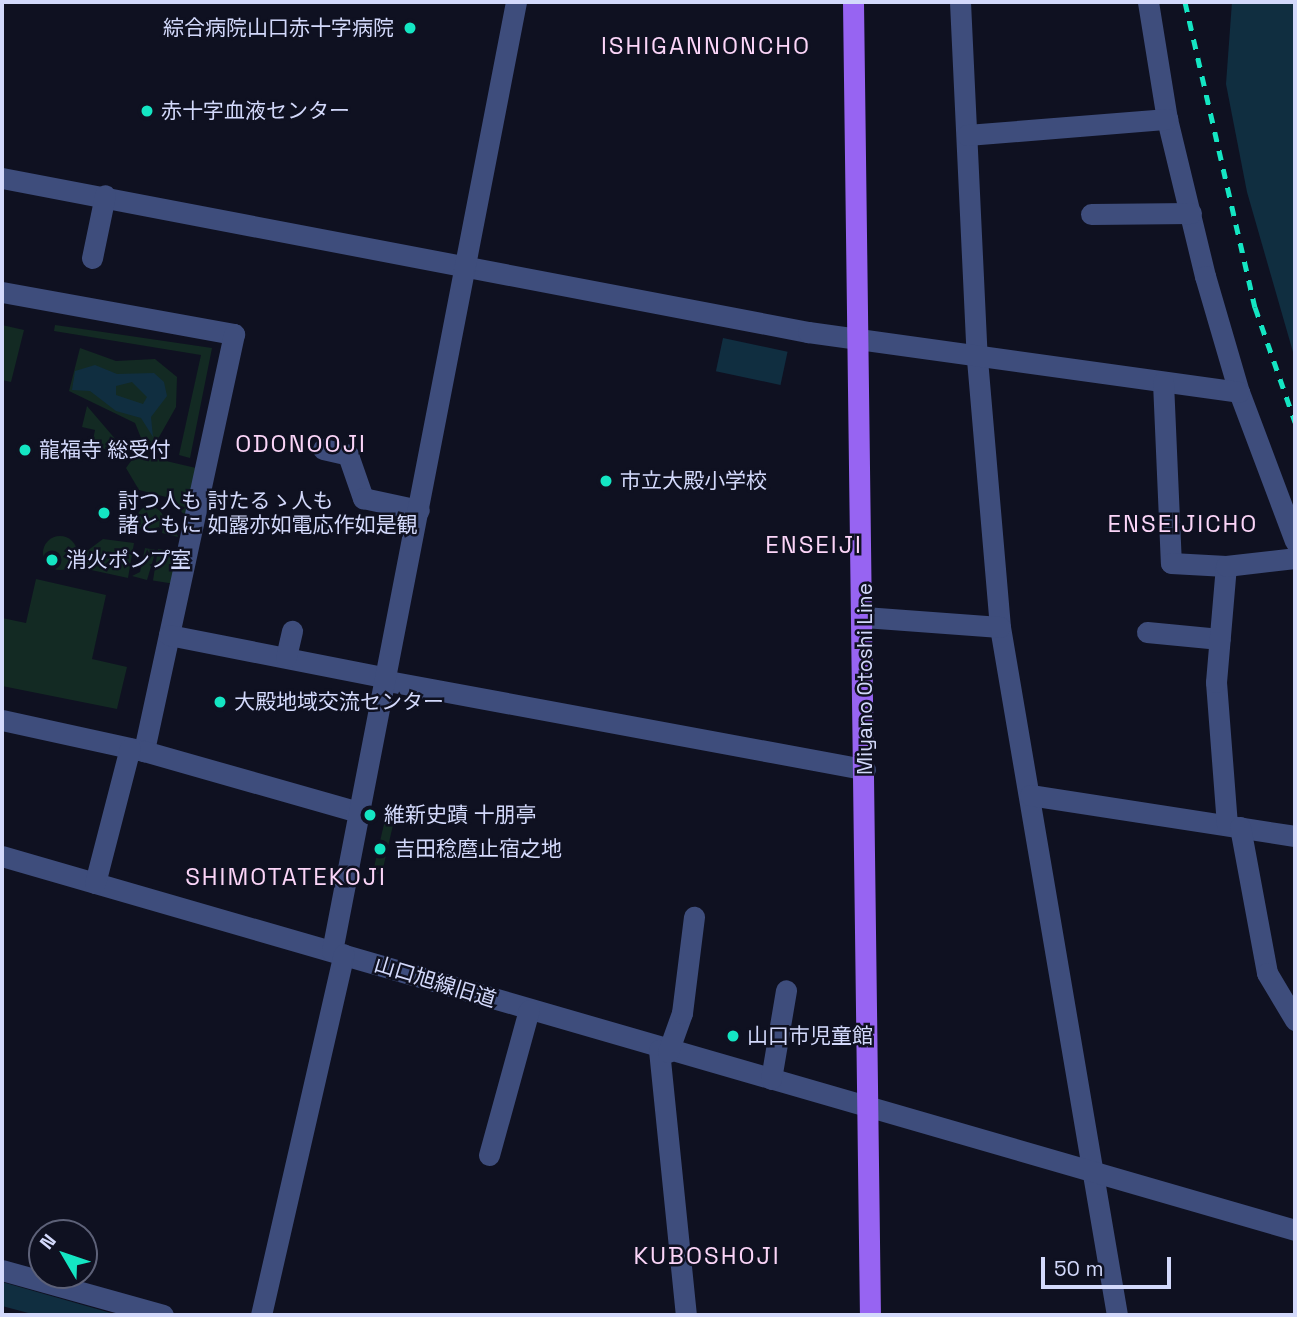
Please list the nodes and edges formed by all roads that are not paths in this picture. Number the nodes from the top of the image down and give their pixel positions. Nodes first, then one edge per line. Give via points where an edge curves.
1 (516, 2) edge
2 (853, 2) edge
3 (960, 2) edge
4 (1148, 2) edge
5 (1167, 119) junction
6 (967, 135) junction
7 (2, 177) edge
8 (105, 195) junction
9 (1191, 212) junction
10 (1091, 214) dead end
11 (92, 258) dead end
12 (468, 264) junction
13 (2, 292) edge
14 (859, 340) junction
15 (977, 359) junction
16 (1163, 382) junction
17 (1239, 392) junction
18 (323, 449) dead end
19 (419, 510) junction
20 (1295, 541) edge
21 (1295, 558) edge
22 (1226, 566) junction
23 (864, 617) junction
24 (1000, 626) junction
25 (292, 631) dead end
26 (1147, 632) dead end
27 (169, 635) junction
28 (1220, 639) junction
29 (286, 657) junction
30 (388, 679) junction
31 (2, 720) edge
32 (137, 749) junction
33 (865, 769) junction
34 (1030, 795) junction
35 (362, 813) junction
36 (1234, 826) junction
37 (1295, 836) edge
38 (2, 856) edge
39 (95, 883) junction
40 (694, 917) dead end
41 (338, 953) junction
42 (1286, 988) edge
43 (786, 990) dead end
44 (529, 1010) junction
45 (1295, 1020) edge
46 (664, 1051) junction
47 (771, 1079) junction
48 (868, 1108) junction
49 (489, 1155) dead end
50 (1091, 1166) junction
51 (1295, 1230) edge
52 (2, 1270) edge
53 (163, 1315) edge
54 (261, 1315) edge
55 (686, 1315) edge
56 (870, 1315) edge
57 (1117, 1315) edge

1 - 12 street
2 - 14 main road, Miyano Otoshi Line
3 - 6 street
4 - 5 street
5 - 6 street
5 - 9 street
6 - 15 street
7 - 8 street
8 - 11 street
8 - 12 street
9 - 10 street
9 - 17 street
12 - 14 street
12 - 19 street
13 - 27 street via 234,334
14 - 15 street
14 - 23 main road, Miyano Otoshi Line
15 - 16 street
15 - 24 street
16 - 17 street
16 - 22 street via 1171,563
17 - 20 street
18 - 19 street via 348,455 363,498
19 - 30 street
21 - 22 street
22 - 28 street
23 - 24 street
23 - 33 main road, Miyano Otoshi Line
24 - 34 street
25 - 29 street
26 - 28 street
27 - 29 street
27 - 32 street
28 - 36 street via 1216,682
29 - 30 street
30 - 33 street
30 - 35 street
31 - 32 street
32 - 35 street
32 - 39 street
33 - 48 main road, Miyano Otoshi Line
34 - 36 street
34 - 50 street
35 - 41 street
36 - 37 street
36 - 42 street via 1267,973
38 - 39 street, 山口旭線旧道
39 - 41 street, 山口旭線旧道
40 - 46 street via 682,1013
41 - 44 street, 山口旭線旧道
41 - 54 street
42 - 45 street
43 - 47 street
44 - 46 street, 山口旭線旧道
44 - 49 street
46 - 47 street, 山口旭線旧道
46 - 55 street
47 - 48 street, 山口旭線旧道
48 - 50 street, 山口旭線旧道
48 - 56 main road, Miyano Otoshi Line
50 - 51 street, 山口旭線旧道
50 - 57 street
52 - 53 street

